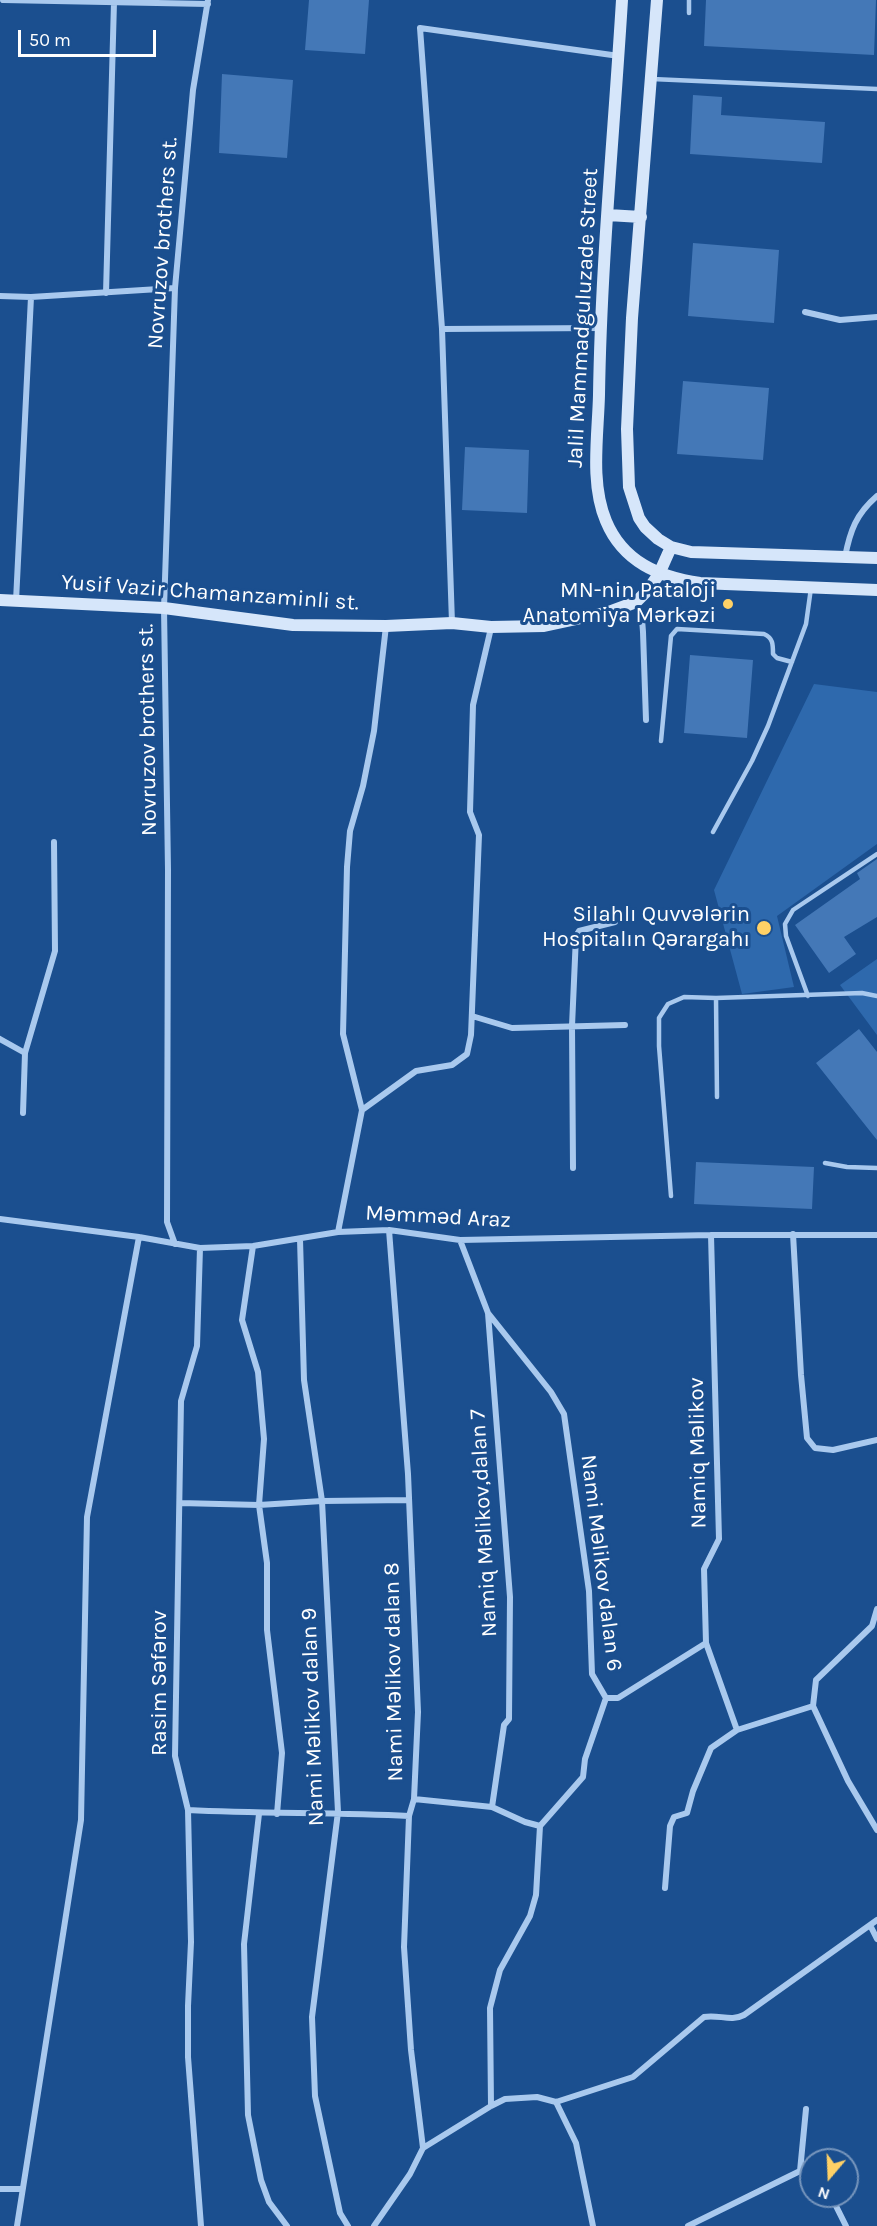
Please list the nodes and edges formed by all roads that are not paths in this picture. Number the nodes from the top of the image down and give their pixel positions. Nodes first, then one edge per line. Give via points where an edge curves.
1 (3, 0) edge
2 (622, 0) edge
3 (657, 0) edge
4 (689, 0) edge
5 (114, 2) junction
6 (208, 2) edge
7 (689, 13) dead end
8 (619, 56) junction
9 (651, 79) junction
10 (877, 89) edge
11 (608, 214) junction
12 (641, 217) junction
13 (175, 288) junction
14 (106, 292) junction
15 (0, 296) edge
16 (31, 297) junction
17 (805, 312) dead end
18 (877, 316) edge
19 (600, 328) junction
20 (442, 329) junction
21 (877, 496) edge
22 (671, 547) junction
23 (845, 557) junction
24 (877, 558) edge
25 (659, 574) junction
26 (811, 588) junction
27 (877, 590) edge
28 (0, 600) edge
29 (16, 601) junction
30 (636, 602) junction
31 (164, 608) junction
32 (452, 623) junction
33 (386, 626) junction
34 (491, 627) junction
35 (792, 662) junction
36 (646, 720) dead end
37 (661, 741) dead end
38 (713, 832) dead end
39 (54, 842) dead end
40 (877, 854) edge
41 (615, 922) dead end
42 (808, 996) junction
43 (877, 996) edge
44 (716, 998) junction
45 (472, 1016) junction
46 (625, 1025) dead end
47 (572, 1026) junction
48 (0, 1040) edge
49 (25, 1053) junction
50 (717, 1097) dead end
51 (362, 1110) junction
52 (23, 1113) dead end
53 (825, 1163) dead end
54 (573, 1168) dead end
55 (877, 1168) edge
56 (671, 1196) dead end
57 (0, 1219) edge
58 (389, 1230) junction
59 (338, 1232) junction
60 (711, 1234) junction
61 (793, 1234) junction
62 (877, 1235) edge
63 (139, 1238) junction
64 (300, 1239) junction
65 (460, 1240) junction
66 (175, 1244) junction
67 (253, 1246) junction
68 (200, 1248) junction
69 (488, 1313) junction
70 (877, 1440) edge
71 (409, 1500) junction
72 (322, 1501) junction
73 (180, 1503) junction
74 (259, 1505) junction
75 (877, 1609) edge
76 (706, 1644) junction
77 (606, 1698) junction
78 (813, 1706) junction
79 (737, 1730) junction
80 (414, 1798) junction
81 (492, 1807) junction
82 (188, 1809) junction
83 (338, 1812) junction
84 (260, 1814) junction
85 (278, 1814) junction
86 (409, 1816) junction
87 (540, 1826) junction
88 (877, 1830) edge
89 (665, 1888) dead end
90 (877, 1920) edge
91 (870, 1925) junction
92 (877, 1939) edge
93 (556, 2102) junction
94 (491, 2106) junction
95 (806, 2109) dead end
96 (423, 2148) junction
97 (802, 2148) edge
98 (799, 2171) edge
99 (0, 2189) edge
100 (22, 2189) junction
101 (837, 2208) edge
102 (17, 2226) edge
103 (201, 2226) edge
104 (287, 2226) edge
105 (348, 2226) edge
106 (374, 2226) edge
107 (593, 2226) edge
108 (688, 2226) edge
109 (846, 2226) edge

1 - 5 street
2 - 8 main road, Jalil Mammadguluzade Street
3 - 9 main road
4 - 7 lane
5 - 6 street
5 - 14 street
6 - 13 street, Novruzov brothers st. via 193,90
8 - 11 main road, Jalil Mammadguluzade Street
8 - 20 street via 420,28
9 - 10 lane
9 - 12 main road
11 - 12 main road
11 - 19 main road, Jalil Mammadguluzade Street
12 - 22 main road via 627,429 629,488 639,518
13 - 14 street
13 - 31 street, Novruzov brothers st.
14 - 16 street
15 - 16 street
16 - 29 street
17 - 18 street via 840,320
19 - 20 street
19 - 25 main road, Jalil Mammadguluzade Street via 599,496 606,522 617,540 632,557
20 - 32 street
21 - 23 street via 853,524
22 - 23 main road via 709,554
22 - 25 main road, Yusif Vazir Chamanzaminli st.
23 - 24 main road
25 - 26 main road, Jalil Mammadguluzade Street via 700,583
25 - 30 main road, Yusif Vazir Chamanzaminli st.
26 - 27 main road, Jalil Mammadguluzade Street
26 - 35 lane via 806,624
28 - 29 main road, Yusif Vazir Chamanzaminli st.
29 - 31 main road, Yusif Vazir Chamanzaminli st.
30 - 34 main road, Yusif Vazir Chamanzaminli st. via 544,626
30 - 36 street via 642,619
31 - 33 main road, Yusif Vazir Chamanzaminli st. via 292,625
31 - 66 street, Novruzov brothers st. via 167,1222
32 - 33 main road, Yusif Vazir Chamanzaminli st.
32 - 34 main road, Yusif Vazir Chamanzaminli st.
33 - 51 street via 374,731 350,831 347,867 343,1034
34 - 45 street via 473,705 470,812 479,835
35 - 37 lane via 777,658 772,640 764,634 673,631
35 - 38 lane via 752,760
39 - 49 street via 55,951
40 - 42 lane via 801,904 788,917 786,936
41 - 47 street via 579,931 576,936
42 - 43 lane
42 - 44 lane
44 - 50 lane
44 - 56 lane via 684,997 668,1005 659,1018
45 - 47 street via 512,1028
45 - 51 street via 467,1054 460,1061 416,1071
46 - 47 street
47 - 54 street
48 - 49 street
49 - 52 street
51 - 59 street
53 - 55 lane
57 - 63 street, Məmməd Araz
58 - 59 street, Məmməd Araz
58 - 65 street, Məmməd Araz
58 - 71 street, Nami Məlikov dalan 8
59 - 64 street, Məmməd Araz
60 - 61 street, Məmməd Araz
60 - 65 street, Məmməd Araz
60 - 76 street, Namiq Məlikov via 718,1539 704,1569
61 - 62 street, Məmməd Araz
61 - 70 street via 807,1438 815,1448 833,1450
63 - 66 street, Məmməd Araz
63 - 100 street via 87,1517 81,1820
64 - 67 street, Məmməd Araz
64 - 72 street, Nami Məlikov dalan 9 via 304,1380
65 - 69 street, Namiq Məlikov,dalan 7
66 - 68 street, Məmməd Araz
67 - 68 street, Məmməd Araz
67 - 74 street via 242,1320 258,1372 264,1439
68 - 73 street, Rasim Səfərov via 197,1346 181,1401
69 - 77 street, Nami Məlikov dalan 6 via 564,1414 589,1591 592,1674
69 - 81 street, Namiq Məlikov,dalan 7 via 510,1598 509,1719 504,1725
71 - 72 street
71 - 80 street, Nami Məlikov dalan 8 via 417,1712
72 - 74 street
72 - 83 street, Nami Məlikov dalan 9
73 - 74 street
73 - 82 street, Rasim Səfərov via 175,1756
74 - 85 street via 267,1563 267,1630 282,1753
75 - 78 street via 872,1626 816,1680
76 - 77 street via 618,1698
76 - 79 street, Namiq Məlikov
77 - 87 street via 585,1759 583,1777
78 - 79 street
78 - 88 street via 848,1781
79 - 89 street via 711,1748 687,1813 674,1817
80 - 81 street
80 - 86 street, Nami Məlikov dalan 8
81 - 87 street
82 - 84 street
82 - 103 street, Rasim Səfərov via 188,2057
83 - 85 street
83 - 86 street
83 - 105 street, Nami Məlikov dalan 9 via 312,2017 315,2096 340,2213
84 - 85 street
84 - 104 street via 244,1944 248,2115 261,2180 269,2202
86 - 96 street, Nami Məlikov dalan 8 via 404,1947
87 - 94 street via 536,1895 530,1916 500,1970 490,2008
90 - 91 street
91 - 92 street
91 - 93 street via 744,2015 736,2019 704,2017 633,2077
93 - 94 street via 537,2097 505,2099
93 - 107 street via 576,2143
94 - 96 street
95 - 97 street
96 - 106 street
98 - 108 street
99 - 100 street
100 - 102 street
101 - 109 street

